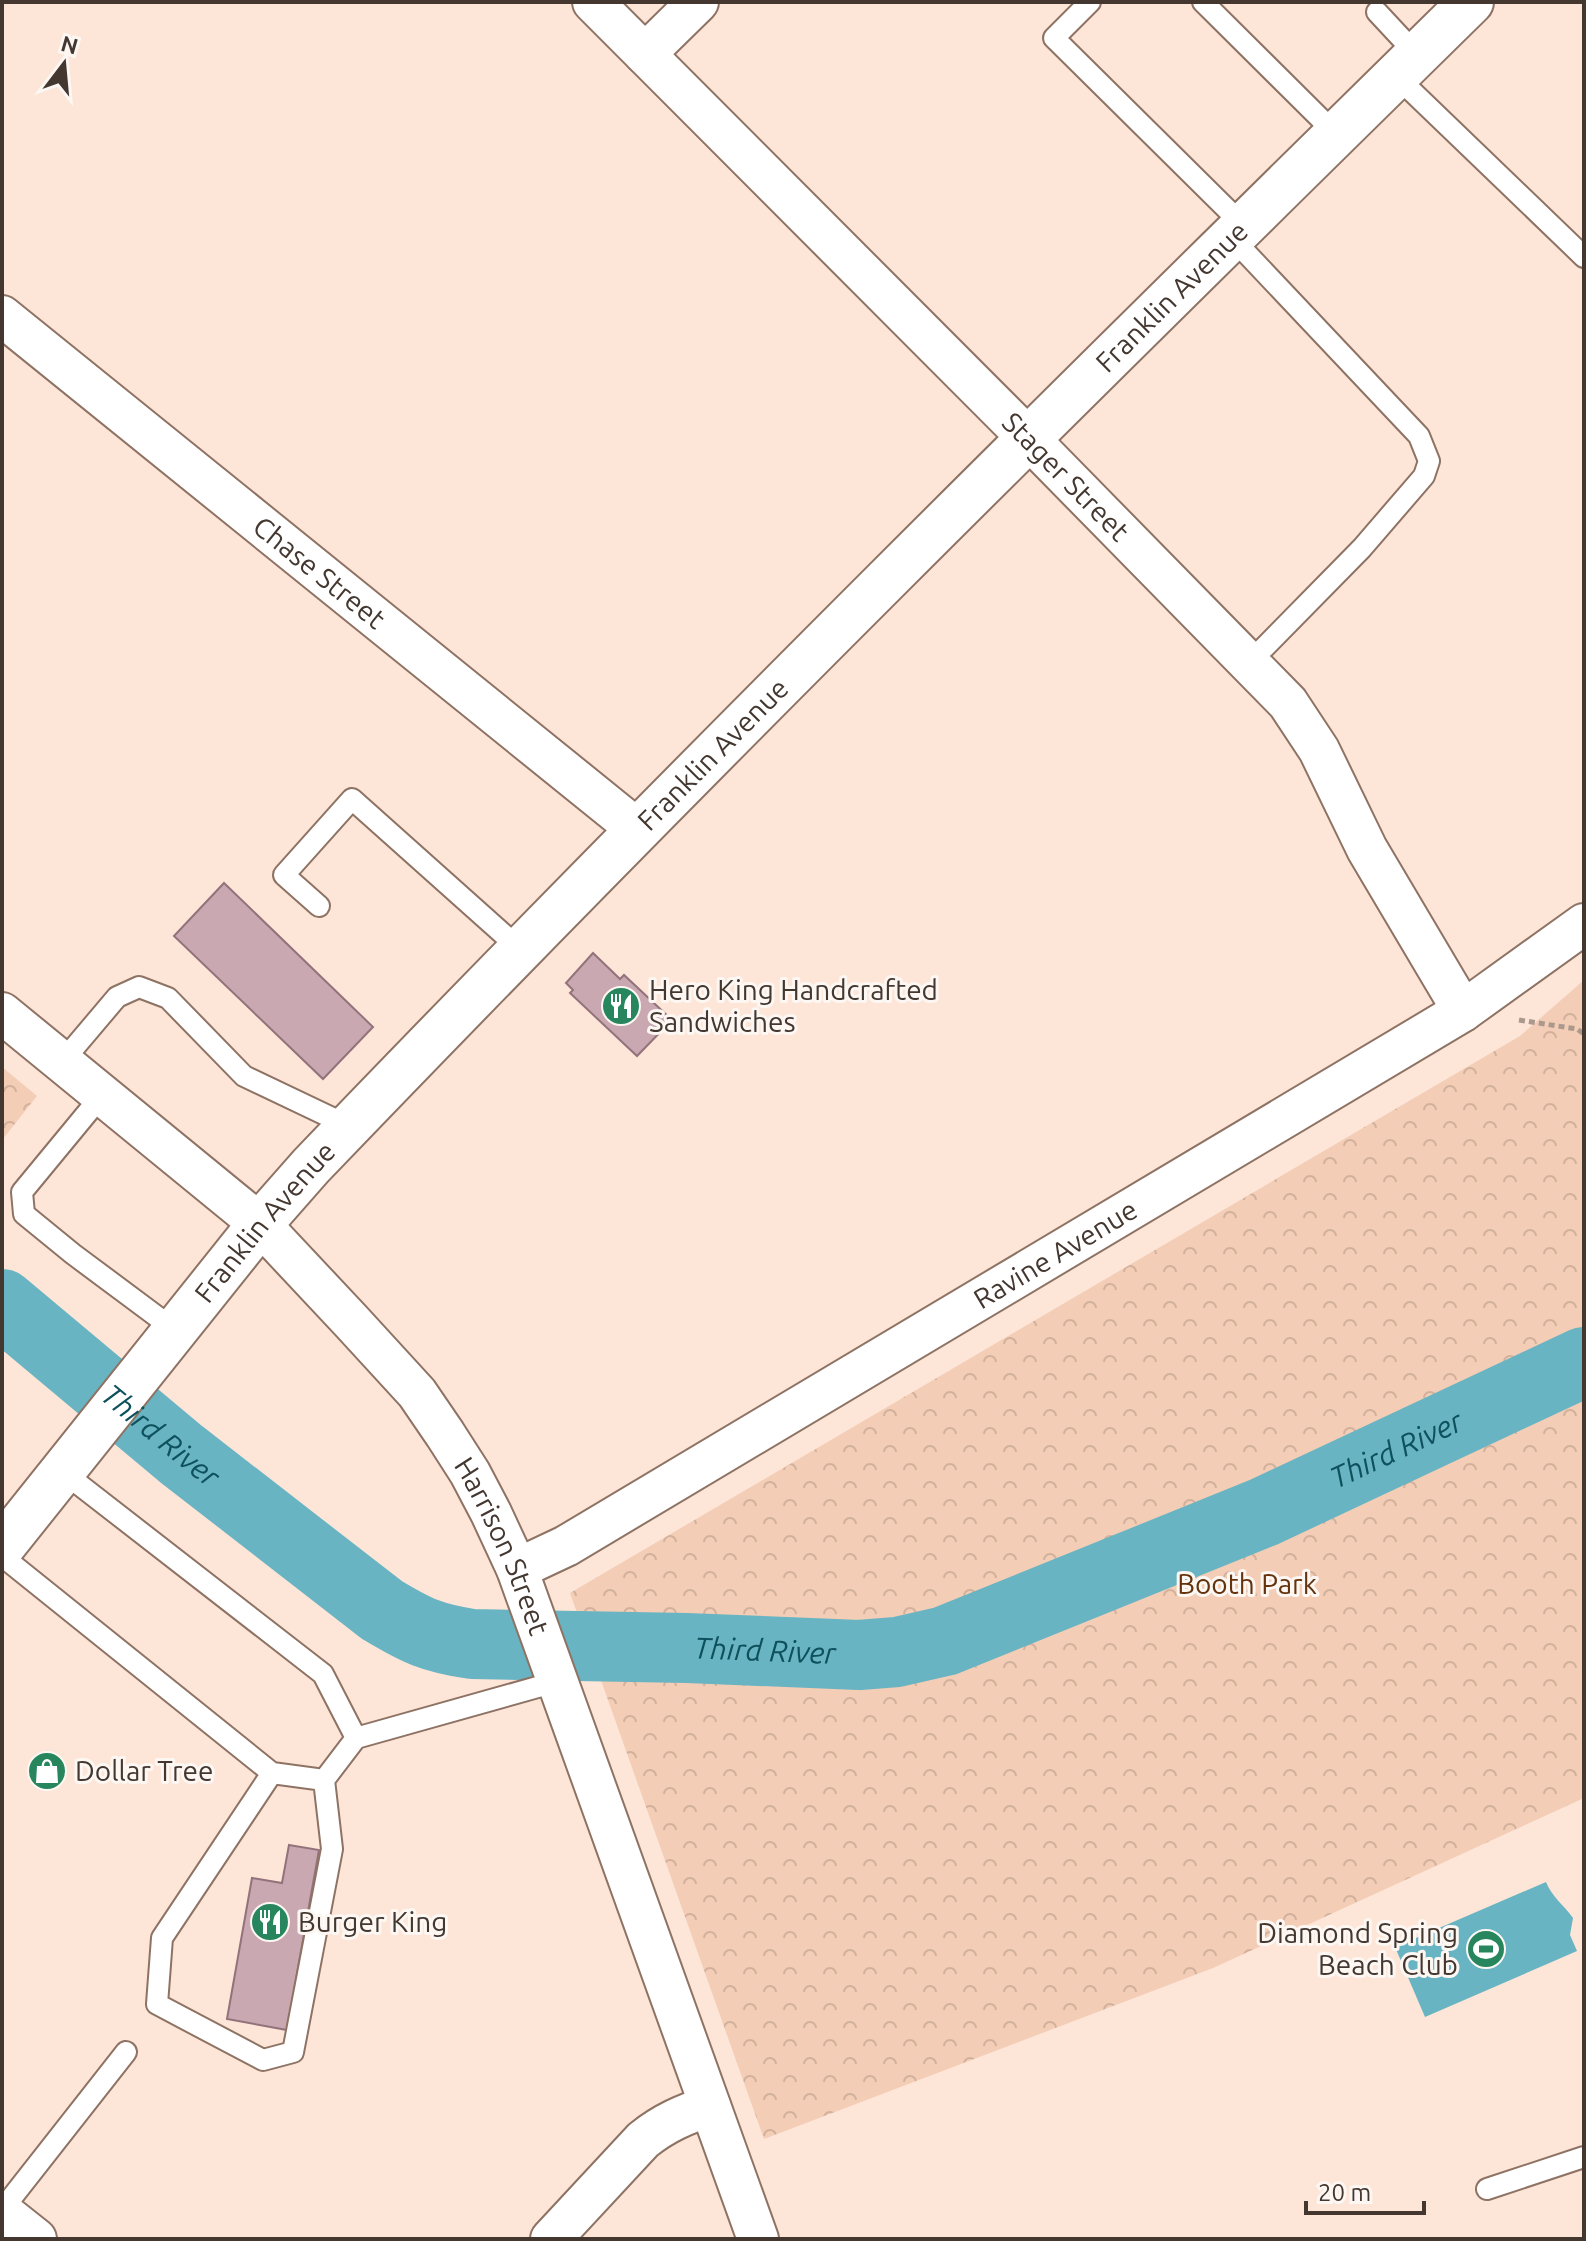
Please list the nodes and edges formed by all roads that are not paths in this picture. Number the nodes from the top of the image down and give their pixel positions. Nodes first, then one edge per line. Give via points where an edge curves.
1 (593, 2) edge
2 (698, 2) edge
3 (1090, 2) edge
4 (1203, 2) edge
5 (1471, 2) edge
6 (1377, 12) dead end
7 (645, 54) junction
8 (1406, 66) junction
9 (1337, 135) junction
10 (1238, 232) junction
11 (1584, 257) edge
12 (2, 316) edge
13 (1029, 439) junction
14 (1249, 663) junction
15 (638, 830) junction
16 (319, 906) dead end
17 (1584, 924) edge
18 (521, 950) junction
19 (1463, 1011) junction
20 (2, 1013) edge
21 (62, 1062) junction
22 (102, 1095) junction
23 (349, 1126) junction
24 (260, 1224) junction
25 (165, 1342) junction
26 (74, 1458) junction
27 (2, 1547) edge
28 (2, 1556) edge
29 (521, 1579) junction
30 (562, 1691) junction
31 (356, 1738) junction
32 (272, 1773) junction
33 (324, 1780) junction
34 (126, 2052) dead end
35 (710, 2106) junction
36 (1584, 2157) edge
37 (1487, 2189) dead end
38 (2, 2211) edge
39 (36, 2239) edge
40 (551, 2239) edge
41 (758, 2239) edge

1 - 7 street, Stager Street
2 - 7 street
3 - 10 lane via 1054,38
4 - 9 lane
5 - 8 main road, Franklin Avenue
6 - 8 lane
7 - 13 street, Stager Street
8 - 9 main road, Franklin Avenue
8 - 11 lane
9 - 10 main road, Franklin Avenue
10 - 13 main road, Franklin Avenue
10 - 14 lane via 1419,436 1429,461 1424,476 1362,548
12 - 15 street, Chase Street
13 - 14 street, Stager Street
13 - 15 main road, Franklin Avenue
14 - 19 street, Stager Street via 1288,703 1319,750 1367,849
15 - 18 main road, Franklin Avenue
16 - 18 lane via 284,875 352,799
17 - 19 street, Ravine Avenue
18 - 23 main road, Franklin Avenue
19 - 29 street, Ravine Avenue via 566,1546
20 - 21 street, Harrison Street
21 - 22 street, Harrison Street
21 - 23 lane via 117,997 139,987 168,998 244,1076
22 - 24 street, Harrison Street
22 - 25 lane via 22,1192 24,1214
23 - 24 main road, Franklin Avenue
24 - 25 main road, Franklin Avenue
24 - 29 street, Harrison Street via 417,1393 470,1473
25 - 26 main road, Franklin Avenue
26 - 27 main road, Franklin Avenue
26 - 31 lane via 323,1674
28 - 32 lane
29 - 30 street, Harrison Street
30 - 31 lane
30 - 35 street, Harrison Street
31 - 33 lane
32 - 33 lane
32 - 33 lane via 162,1938 157,2004 263,2060 293,2052 332,1849
34 - 38 lane
35 - 40 street via 680,2116 643,2140
35 - 41 street, Harrison Street
36 - 37 lane
38 - 39 street

